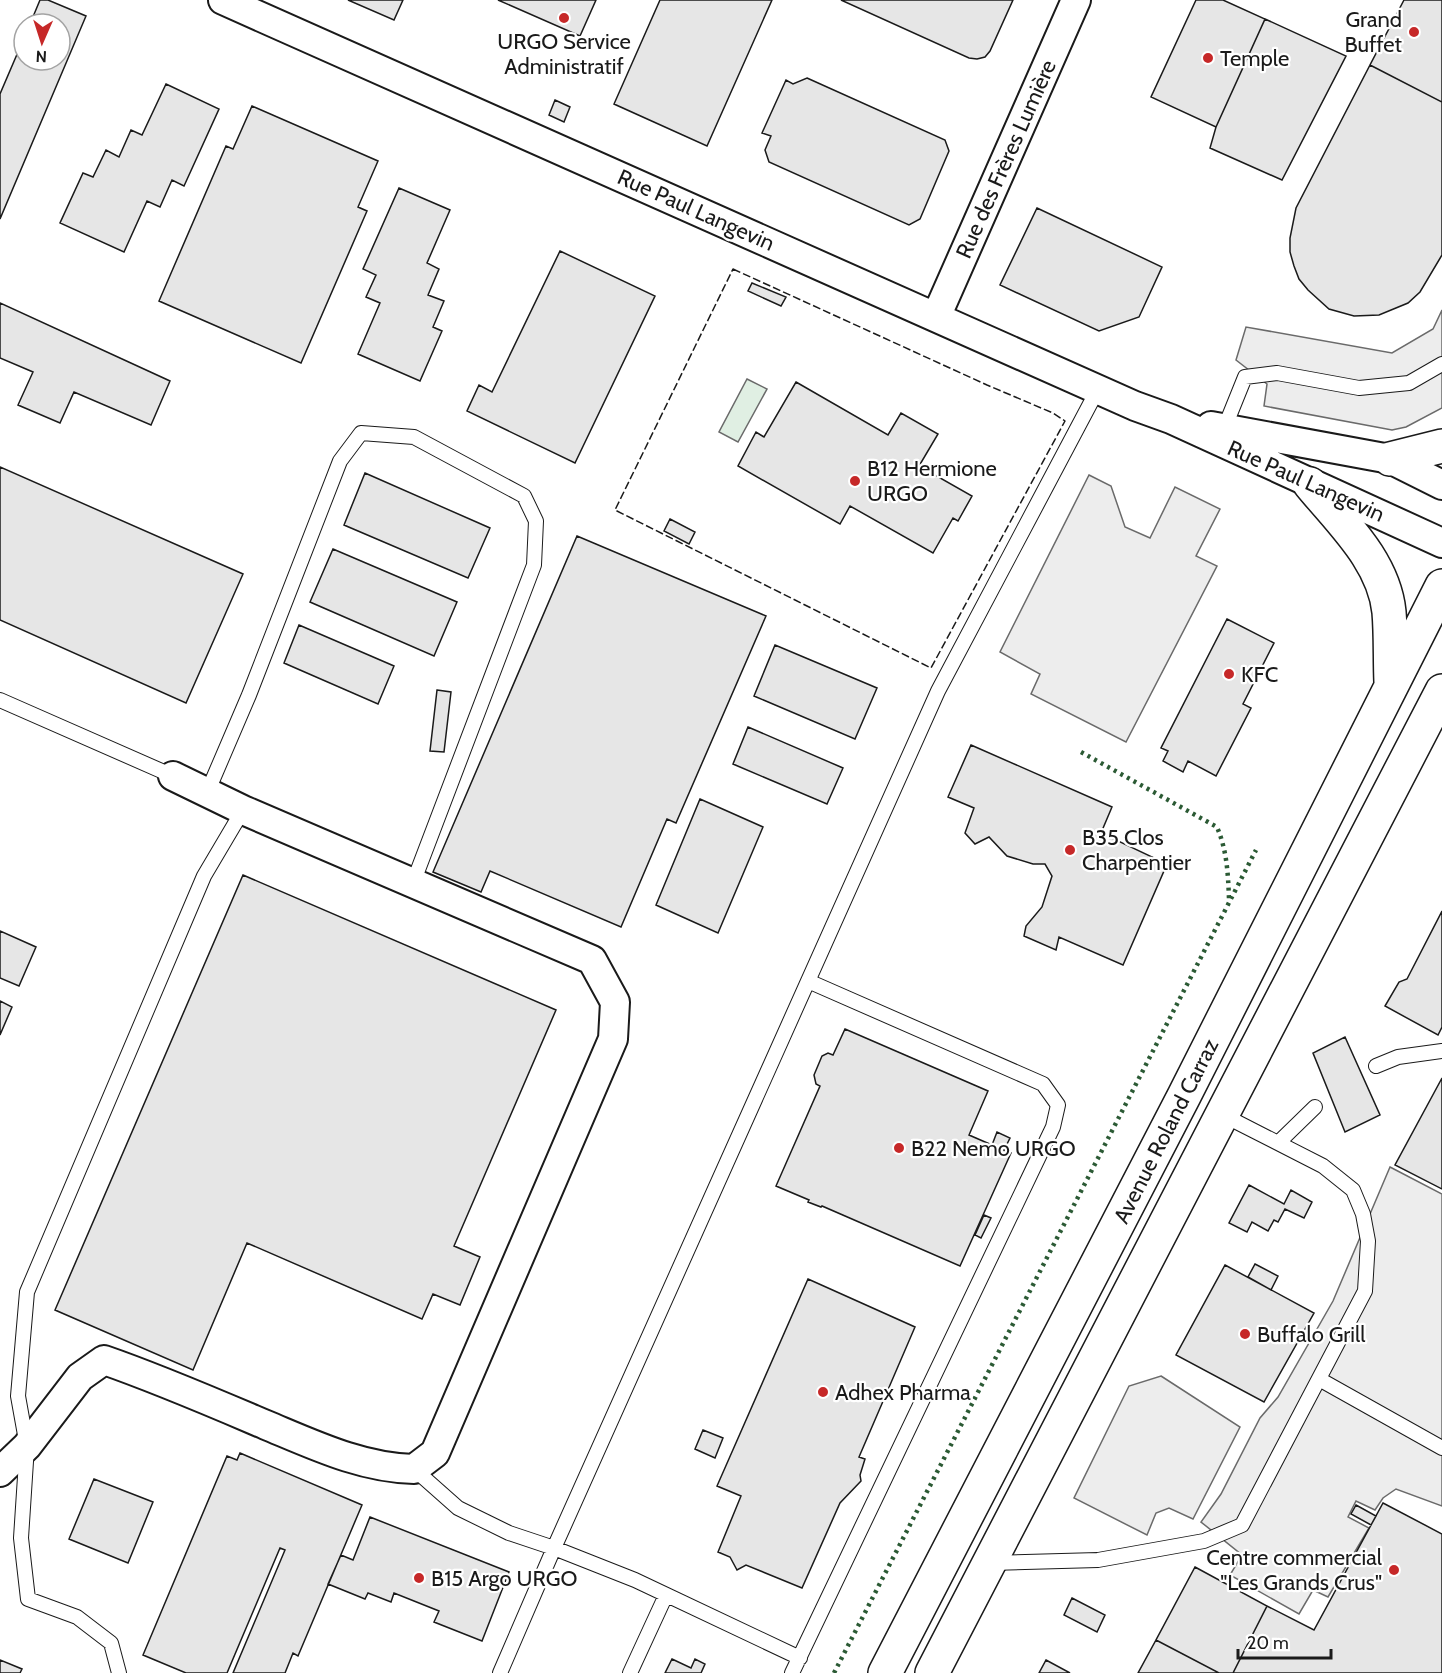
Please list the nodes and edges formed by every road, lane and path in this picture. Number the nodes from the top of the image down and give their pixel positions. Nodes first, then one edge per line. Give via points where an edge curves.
1 (223, 0) edge
2 (1076, 0) edge
3 (936, 317) junction
4 (1442, 364) edge
5 (1098, 389) junction
6 (1171, 418) junction
7 (1224, 429) junction
8 (1442, 446) edge
9 (1390, 459) junction
10 (1310, 484) junction
11 (1442, 485) edge
12 (1442, 543) edge
13 (1442, 586) edge
14 (1391, 685) junction
15 (1442, 692) edge
16 (0, 700) edge
17 (173, 776) joint
18 (207, 793) junction
19 (243, 810) junction
20 (413, 883) junction
21 (808, 981) junction
22 (1442, 1051) edge
23 (1376, 1066) dead end
24 (1316, 1107) dead end
25 (1221, 1114) junction
26 (1278, 1143) junction
27 (1319, 1379) junction
28 (27, 1446) junction
29 (1442, 1448) edge
30 (414, 1469) junction
31 (0, 1472) edge
32 (554, 1548) junction
33 (989, 1563) junction
34 (666, 1595) junction
35 (800, 1658) junction
36 (119, 1673) edge
37 (500, 1673) edge
38 (630, 1673) edge
39 (792, 1673) edge
40 (885, 1673) edge
41 (932, 1673) edge

1 - 3 street, Rue Paul Langevin
2 - 3 street, Rue des Frères Lumière
3 - 5 street, Rue Paul Langevin
4 - 7 lane via 1409,382 1359,388 1277,373 1245,377
5 - 6 street, Rue Paul Langevin
5 - 21 lane via 938,692
6 - 7 street, Rue Paul Langevin
6 - 10 street, Rue Paul Langevin
7 - 9 street, Rue Paul Langevin
8 - 9 main road
9 - 11 street, Rue Paul Langevin
10 - 12 street, Rue Paul Langevin
10 - 14 main road via 1368,554 1380,578 1389,610
13 - 14 main road, Avenue Roland Carraz
14 - 40 main road, Avenue Roland Carraz via 1184,1096
15 - 25 main road, Avenue Roland Carraz
16 - 17 lane
17 - 18 street
18 - 19 street
18 - 20 lane via 340,461 361,433 414,437 524,496 536,521 534,566
19 - 20 street
19 - 28 lane via 204,876 27,1292 18,1396
20 - 30 street via 592,960 615,1002 609,1050 435,1453
21 - 32 lane
21 - 35 lane via 1043,1084 1058,1105 1053,1127
22 - 23 lane
24 - 26 lane
25 - 26 lane
25 - 33 main road, Avenue Roland Carraz
26 - 27 lane via 1323,1166 1353,1190 1368,1241 1365,1291
27 - 29 lane
27 - 33 lane via 1242,1525 1204,1540 1098,1560
28 - 30 street via 80,1377 104,1360 332,1453 390,1468
28 - 31 street
28 - 36 lane via 21,1538 28,1599 77,1617 111,1643
30 - 32 lane via 458,1508 509,1533
32 - 34 lane
32 - 37 lane
33 - 41 main road, Avenue Roland Carraz
34 - 35 lane
34 - 38 lane
35 - 39 lane

